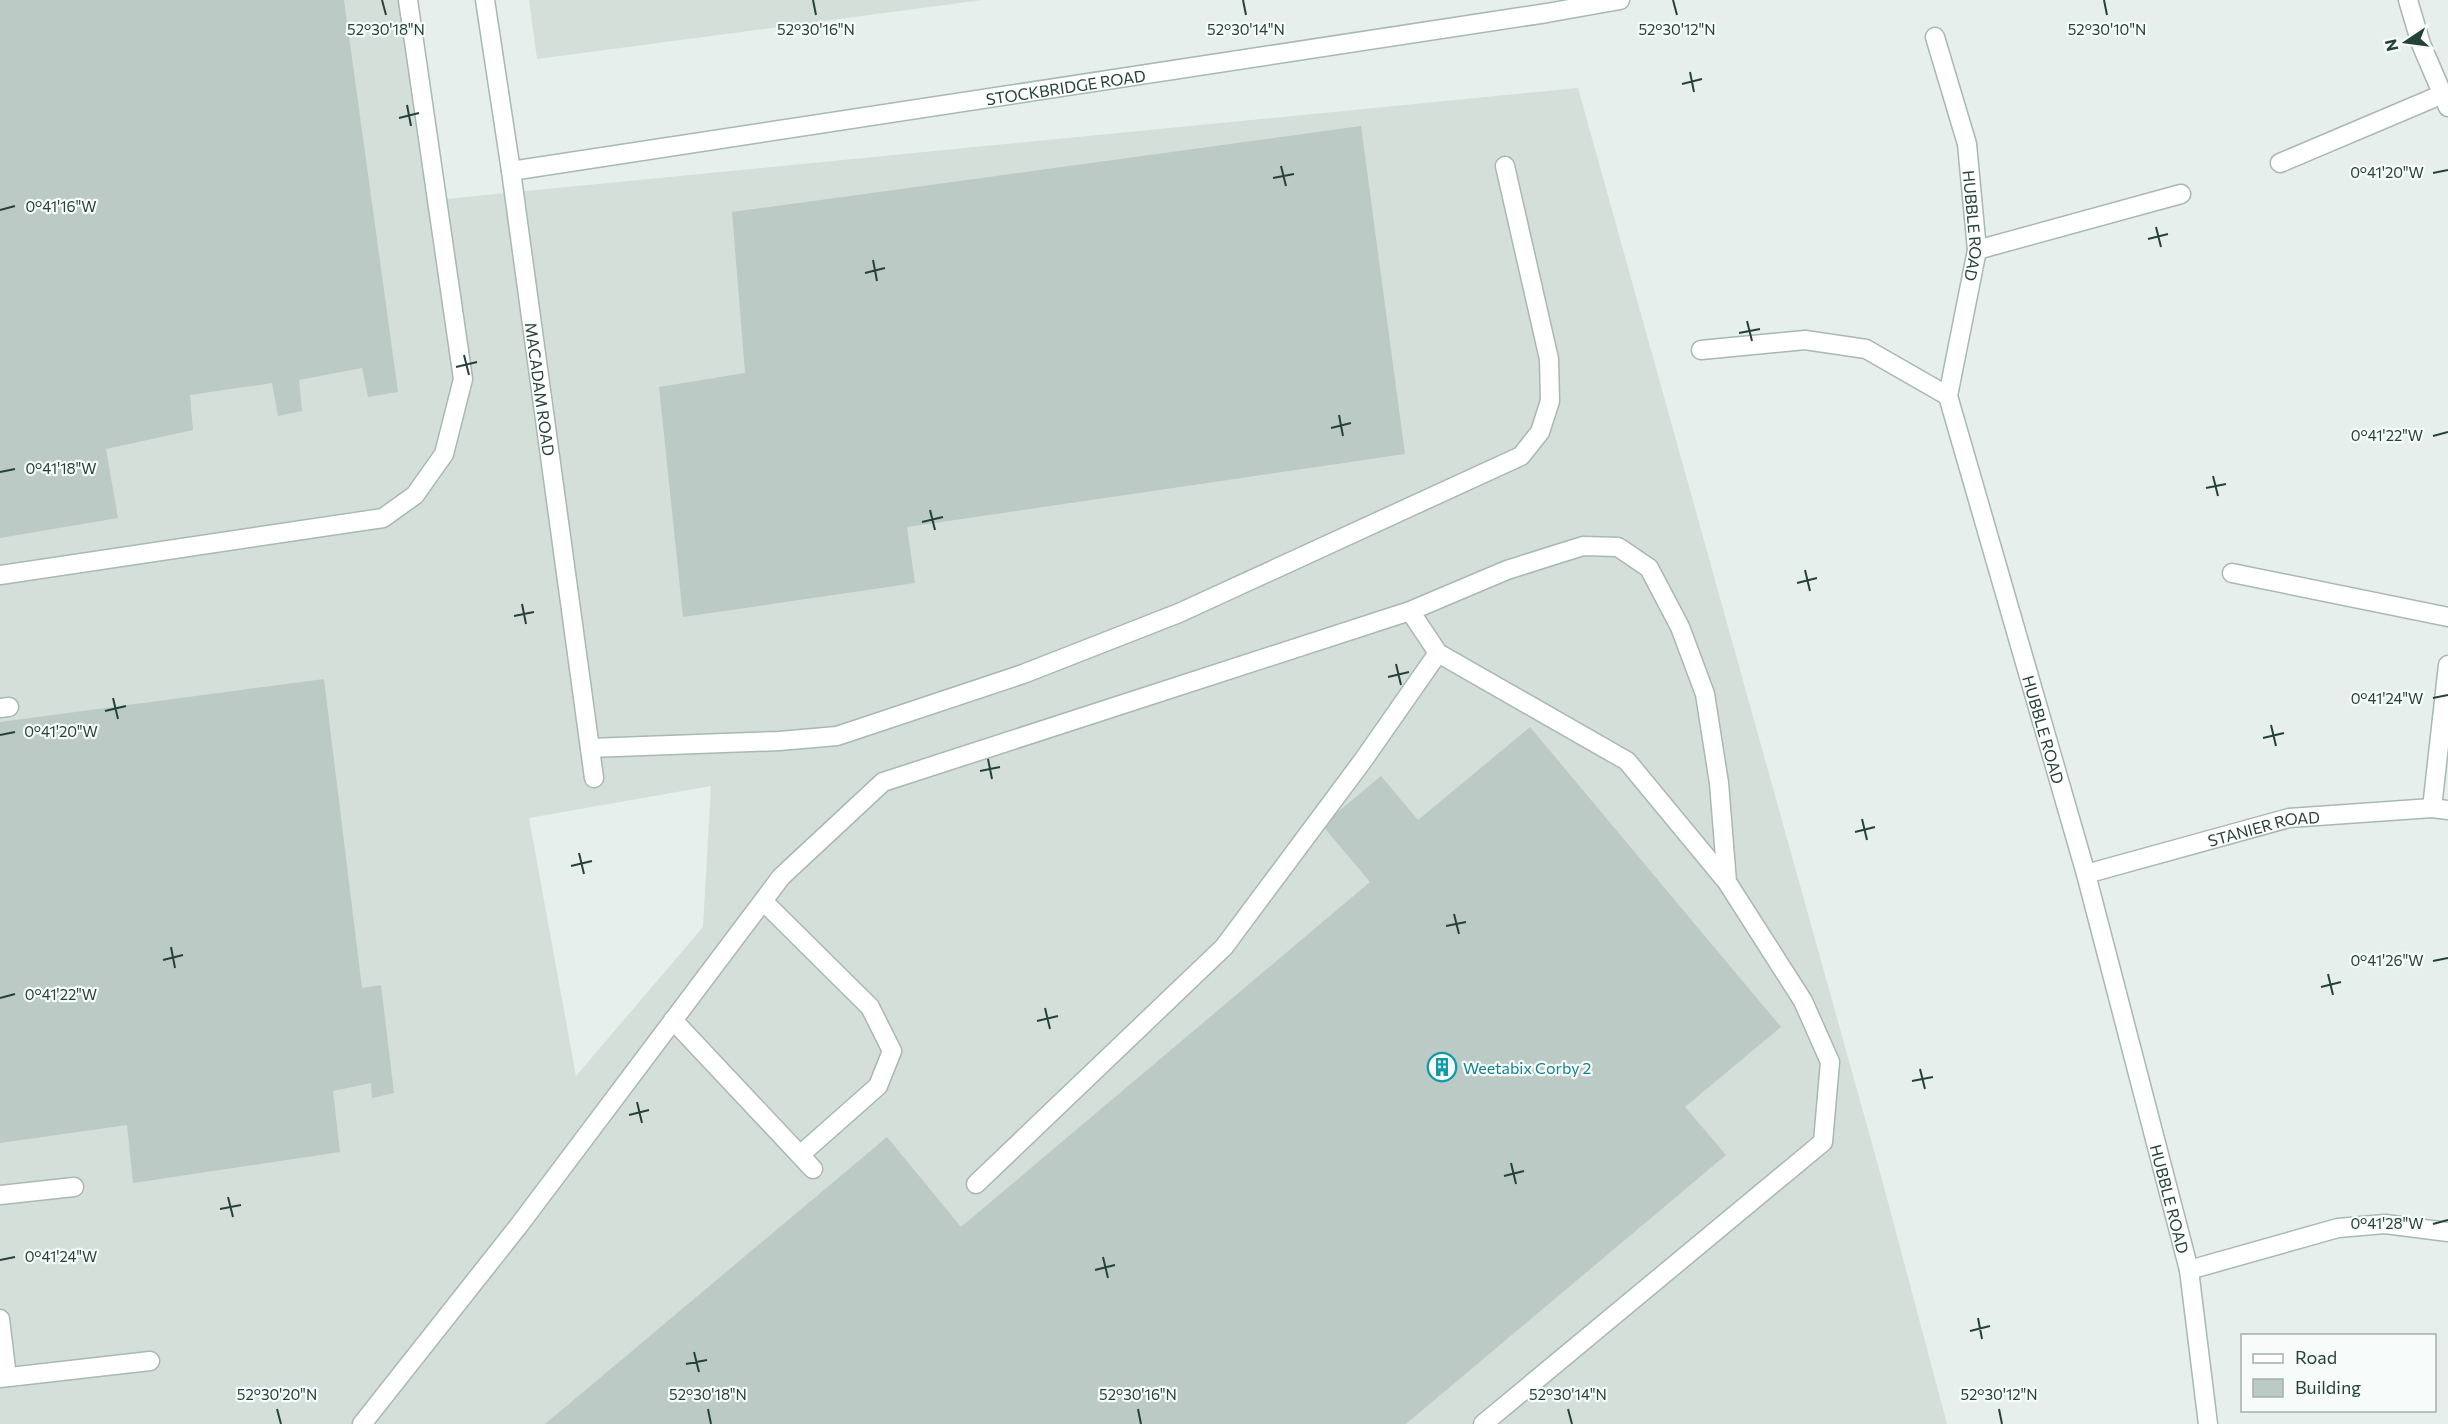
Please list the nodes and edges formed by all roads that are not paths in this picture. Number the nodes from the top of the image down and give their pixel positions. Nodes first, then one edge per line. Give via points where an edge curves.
1 (408, 0) edge
2 (485, 0) edge
3 (1620, 0) edge
4 (2408, 0) edge
5 (1935, 38) dead end
6 (2445, 100) edge
7 (2280, 163) dead end
8 (1505, 165) dead end
9 (511, 171) junction
10 (2181, 194) dead end
11 (1977, 250) junction
12 (1701, 350) dead end
13 (1948, 396) junction
14 (2232, 573) dead end
15 (0, 575) edge
16 (1410, 612) junction
17 (2448, 616) edge
18 (1438, 652) junction
19 (2448, 665) edge
20 (590, 748) junction
21 (594, 778) dead end
22 (2440, 809) edge
23 (2086, 874) junction
24 (1727, 882) junction
25 (763, 901) junction
26 (674, 1020) junction
27 (800, 1155) junction
28 (813, 1169) dead end
29 (976, 1184) dead end
30 (74, 1187) dead end
31 (0, 1195) edge
32 (2448, 1232) edge
33 (2189, 1270) junction
34 (0, 1319) edge
35 (150, 1361) dead end
36 (3, 1377) edge
37 (362, 1424) edge
38 (1483, 1424) edge
39 (2208, 1424) edge

1 - 15 street via 463,379 444,454 415,495 382,518
2 - 9 street, MACADAM ROAD
3 - 9 street, STOCKBRIDGE ROAD
4 - 6 street via 2421,44
5 - 11 street, HUBBLE ROAD via 1967,144
6 - 7 street
8 - 20 street via 1549,359 1550,401 1540,432 1521,456 1179,613 1023,674 837,736
9 - 20 street, MACADAM ROAD
10 - 11 street
11 - 13 street, HUBBLE ROAD
12 - 13 street via 1805,340 1866,349
13 - 23 street, HUBBLE ROAD
14 - 17 street
16 - 18 street
16 - 24 street via 1507,570 1583,546 1618,547 1649,568 1680,627 1705,694 1719,783
16 - 25 street via 883,782 781,877
18 - 24 street via 1627,761
18 - 29 street via 1224,947
19 - 22 street
20 - 21 street, MACADAM ROAD
22 - 23 street, STANIER ROAD via 2289,818
23 - 33 street, HUBBLE ROAD
24 - 38 street via 1803,1001 1830,1062 1823,1142
25 - 26 street
25 - 27 street via 870,1007 892,1051 878,1086
26 - 27 street
26 - 37 street
27 - 28 street
30 - 31 street
32 - 33 street via 2385,1224 2338,1228
33 - 39 street, HUBBLE ROAD
34 - 36 street
35 - 36 street

